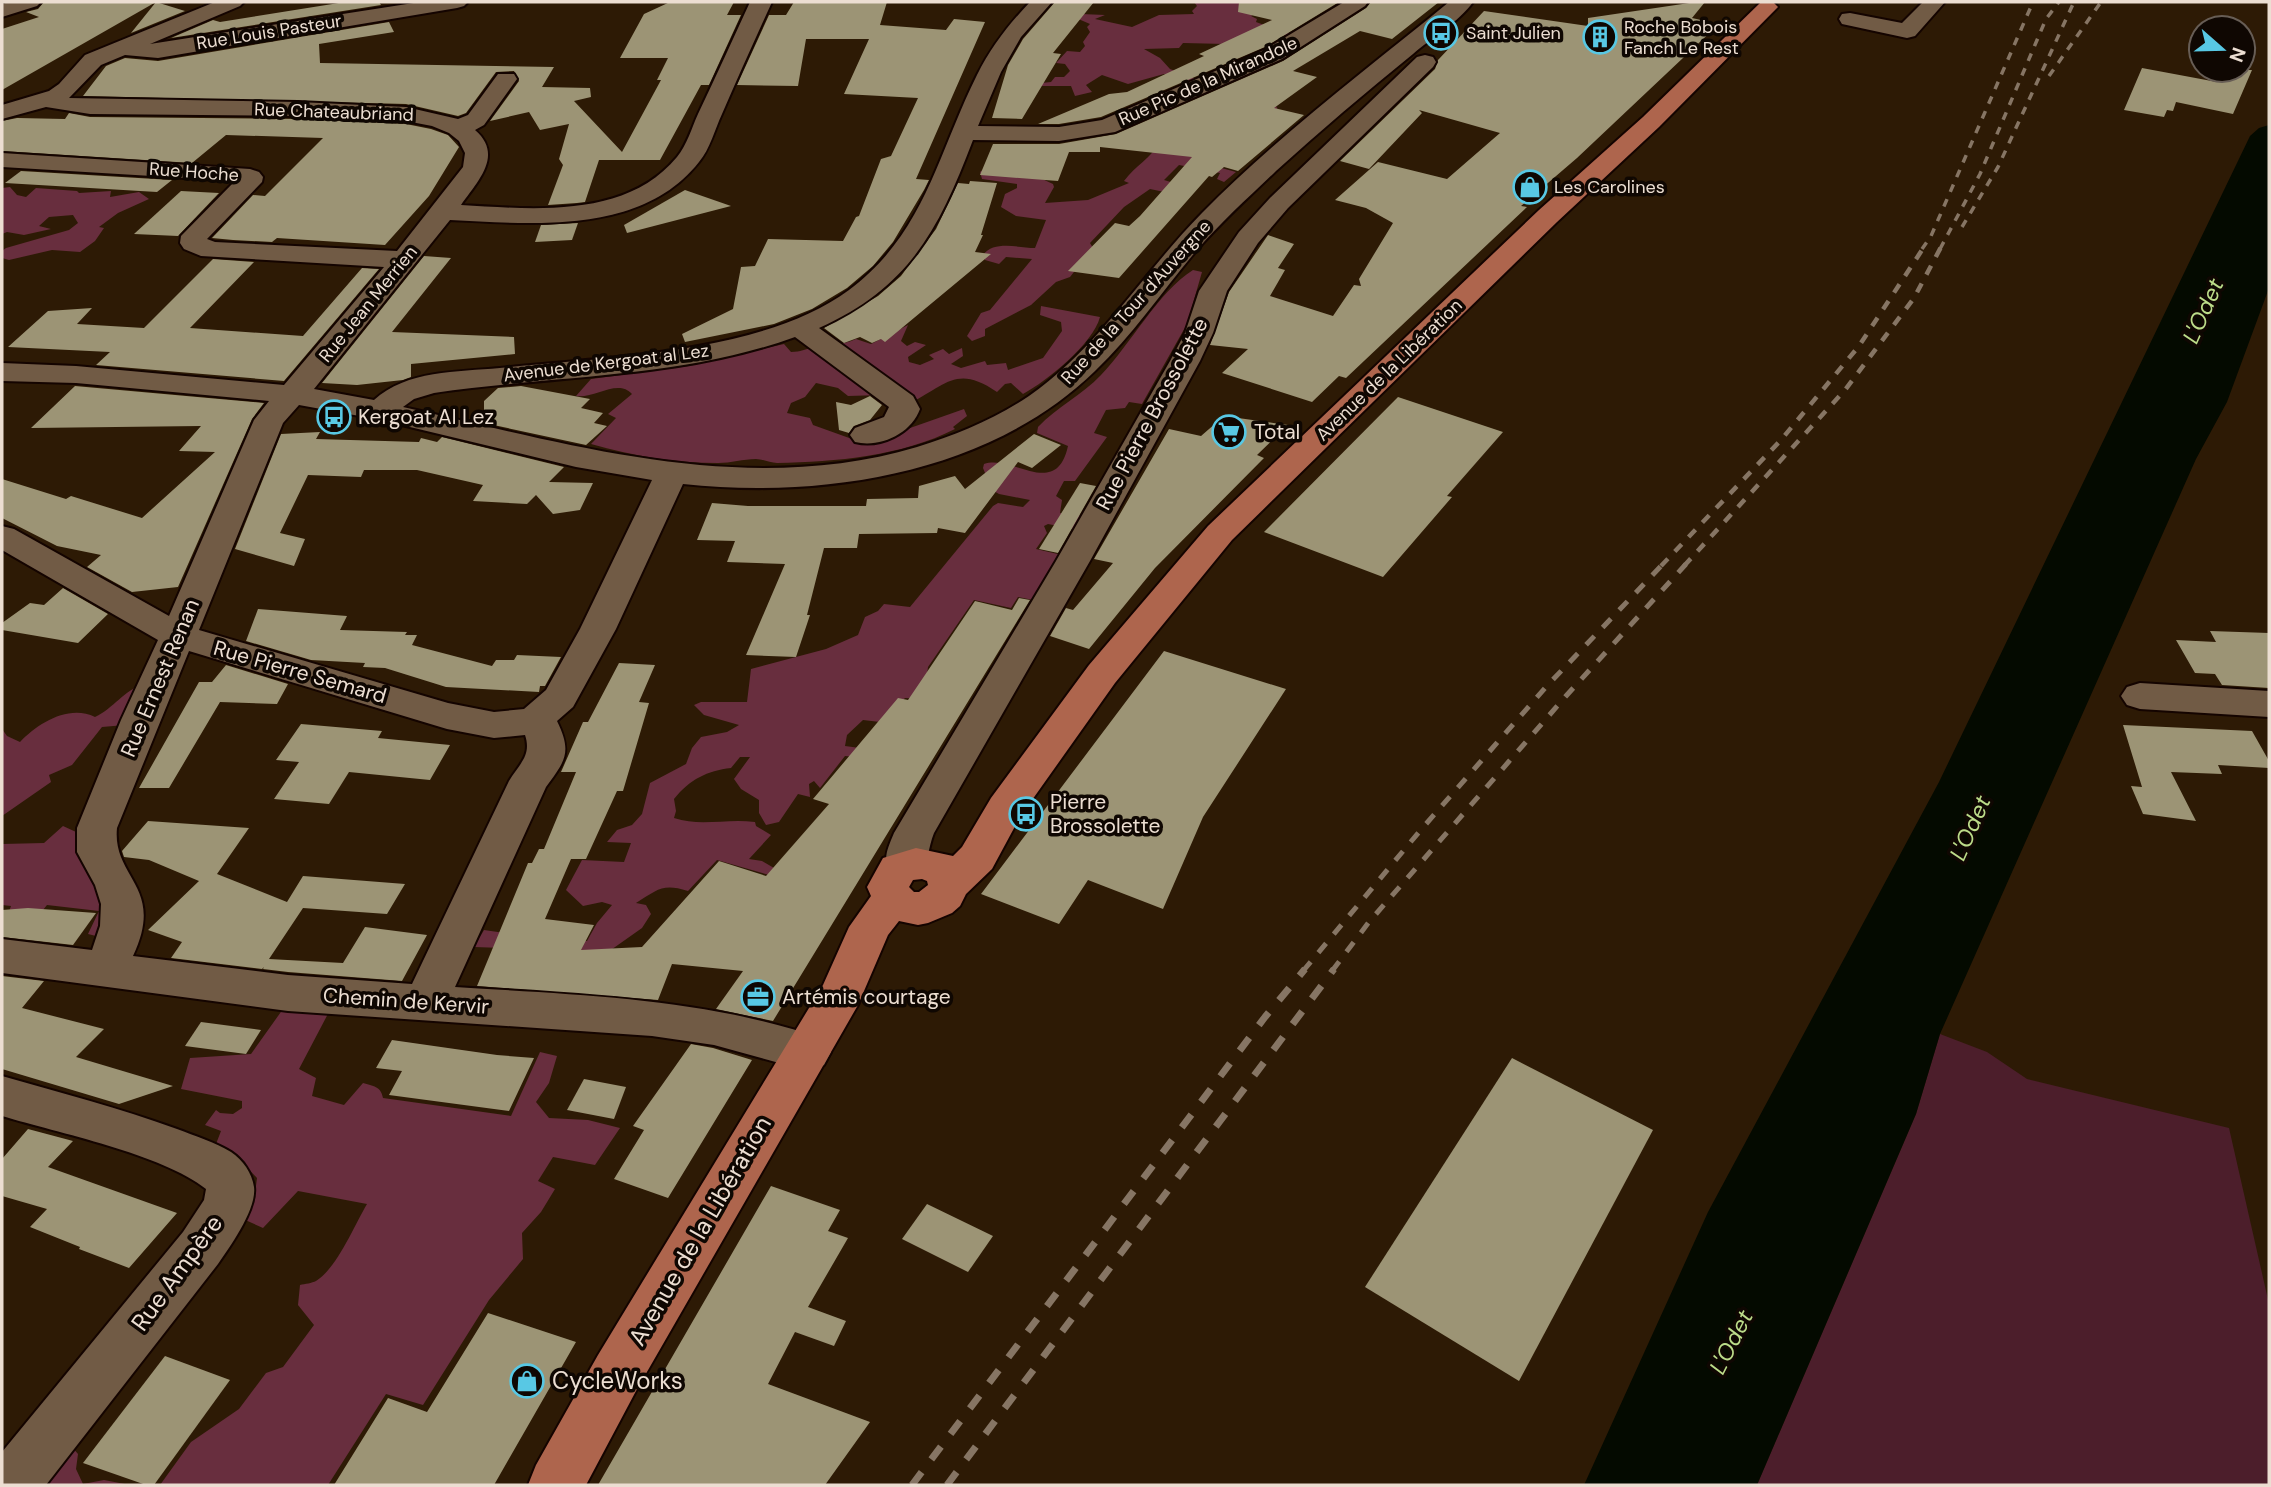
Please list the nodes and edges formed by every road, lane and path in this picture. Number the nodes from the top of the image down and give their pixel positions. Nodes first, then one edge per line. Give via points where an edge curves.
1 (30, 2) edge
2 (233, 2) edge
3 (457, 2) edge
4 (761, 2) edge
5 (1041, 2) edge
6 (1358, 2) edge
7 (1866, 2) edge
8 (1934, 2) edge
9 (1770, 3) edge
10 (1452, 10) edge
11 (2, 11) edge
12 (122, 47) junction
13 (506, 79) dead end
14 (48, 100) junction
15 (2, 112) edge
16 (458, 128) junction
17 (964, 133) junction
18 (2, 160) edge
19 (443, 212) junction
20 (404, 260) junction
21 (798, 326) junction
22 (2, 372) edge
23 (287, 399) junction
24 (378, 412) junction
25 (866, 435) dead end
26 (673, 473) junction
27 (2, 536) edge
28 (178, 636) junction
29 (2140, 696) dead end
30 (2269, 704) edge
31 (537, 718) junction
32 (919, 884) junction
33 (2, 956) edge
34 (104, 968) junction
35 (425, 1004) junction
36 (808, 1052) junction
37 (2, 1096) edge
38 (10, 1485) edge
39 (556, 1485) edge

1 - 11 street
2 - 12 street
3 - 12 street, Rue Louis Pasteur via 158,51
4 - 19 street via 690,158 663,186 617,204 568,215
5 - 17 street, Avenue de Kergoat al Lez via 1006,38
6 - 17 street, Rue Pic de la Mirandole via 1274,54 1125,120 1077,133
7 - 8 street via 1850,19 1907,31
9 - 32 main road, Avenue de la Libération via 1220,533 1048,746 977,858
10 - 26 street, Rue de la Tour d'Auvergne via 1227,204 1078,372 1020,414 941,450 846,472 771,478
10 - 32 street, Rue Pierre Brossolette via 1453,33 1279,203 1213,291 1185,361 907,846
12 - 14 street via 93,60 67,89
13 - 16 street via 476,120
14 - 15 street
14 - 16 street, Rue Chateaubriand via 90,107 390,112
16 - 19 street via 474,145 477,160
17 - 21 street, Avenue de Kergoat al Lez via 915,237 890,271 858,298
18 - 20 street, Rue Hoche via 241,174 250,177 249,182 194,236 197,246
19 - 20 street, Rue Jean Merrien
20 - 23 street, Rue Jean Merrien
21 - 24 street, Avenue de Kergoat al Lez via 664,359 420,387 401,394
21 - 25 street via 902,402 905,409 900,420
22 - 23 street, Rue de la Tour d'Auvergne via 85,374
23 - 24 street, Rue de la Tour d'Auvergne
23 - 28 street, Rue Ernest Renan via 269,420
24 - 26 street, Rue de la Tour d'Auvergne
26 - 31 street via 580,665 560,698
27 - 28 street, Rue Pierre Semard
28 - 31 street, Rue Pierre Semard via 464,721 505,726
28 - 34 street, Rue Ernest Renan via 97,828 97,855 114,880 124,923
29 - 30 street
31 - 35 street via 549,752 529,781
32 - 36 main road, Avenue de la Libération via 849,980
33 - 34 street, Chemin de Kervir
34 - 35 street, Chemin de Kervir via 288,993
35 - 36 street, Chemin de Kervir via 688,1022
36 - 39 main road, Avenue de la Libération via 617,1373
37 - 38 street, Rue Ampère via 194,1157 216,1167 230,1186 221,1215 187,1264

